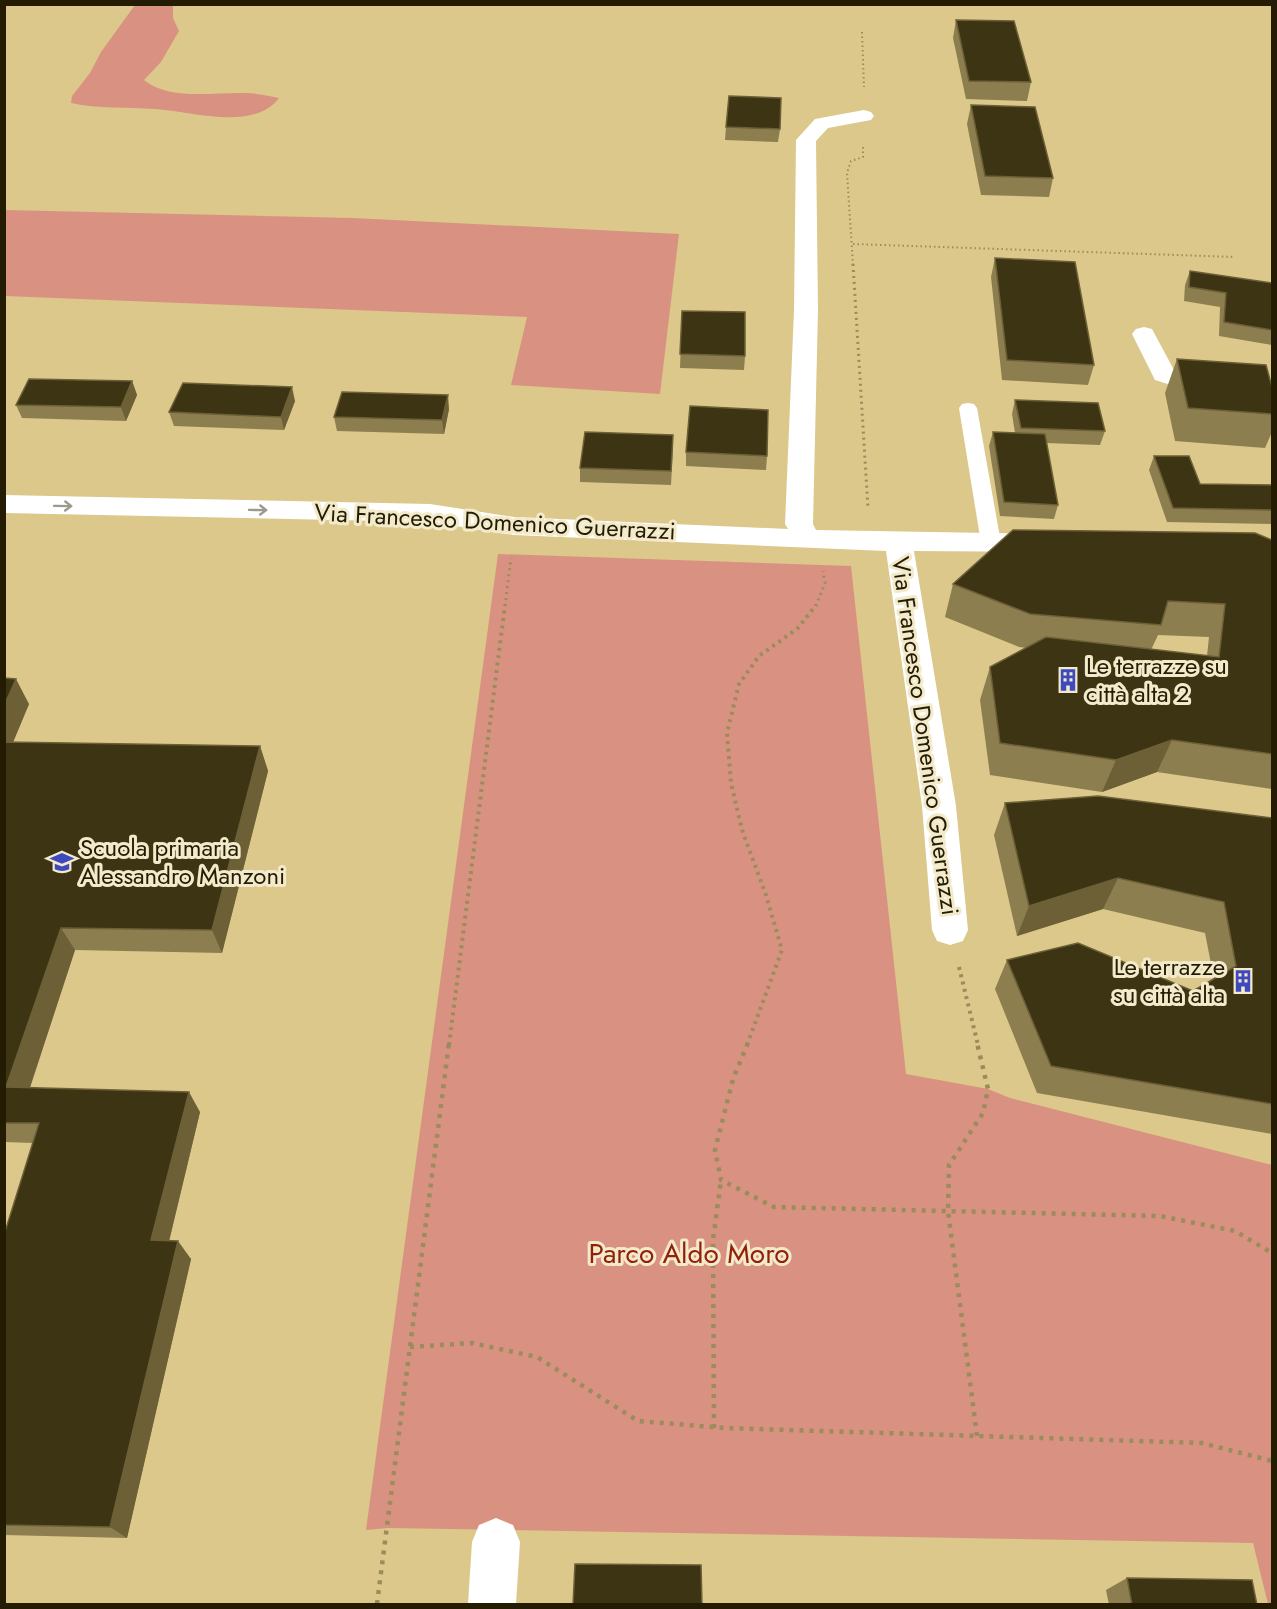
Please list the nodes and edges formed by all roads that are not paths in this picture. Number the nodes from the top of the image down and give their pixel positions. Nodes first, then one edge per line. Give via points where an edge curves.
1 (864, 117) road end
2 (1144, 334) dead end
3 (1272, 387) edge
4 (968, 408) dead end
5 (4, 504) edge
6 (806, 538) junction
7 (899, 542) junction
8 (1073, 542) edge
9 (991, 543) junction
10 (950, 930) road end
11 (496, 1542) dead end
12 (492, 1605) edge

1 - 6 street via 822,123 806,140 806,310 799,524
2 - 3 street via 1164,375
4 - 9 lane
5 -> 6 street, Via Francesco Domenico Guerrazzi via 430,513 514,526
6 - 7 street, Via Francesco Domenico Guerrazzi
7 - 9 street, Via Francesco Domenico Guerrazzi
7 - 10 street, Via Francesco Domenico Guerrazzi via 939,806
8 - 9 street, Via Francesco Domenico Guerrazzi
11 - 12 street

